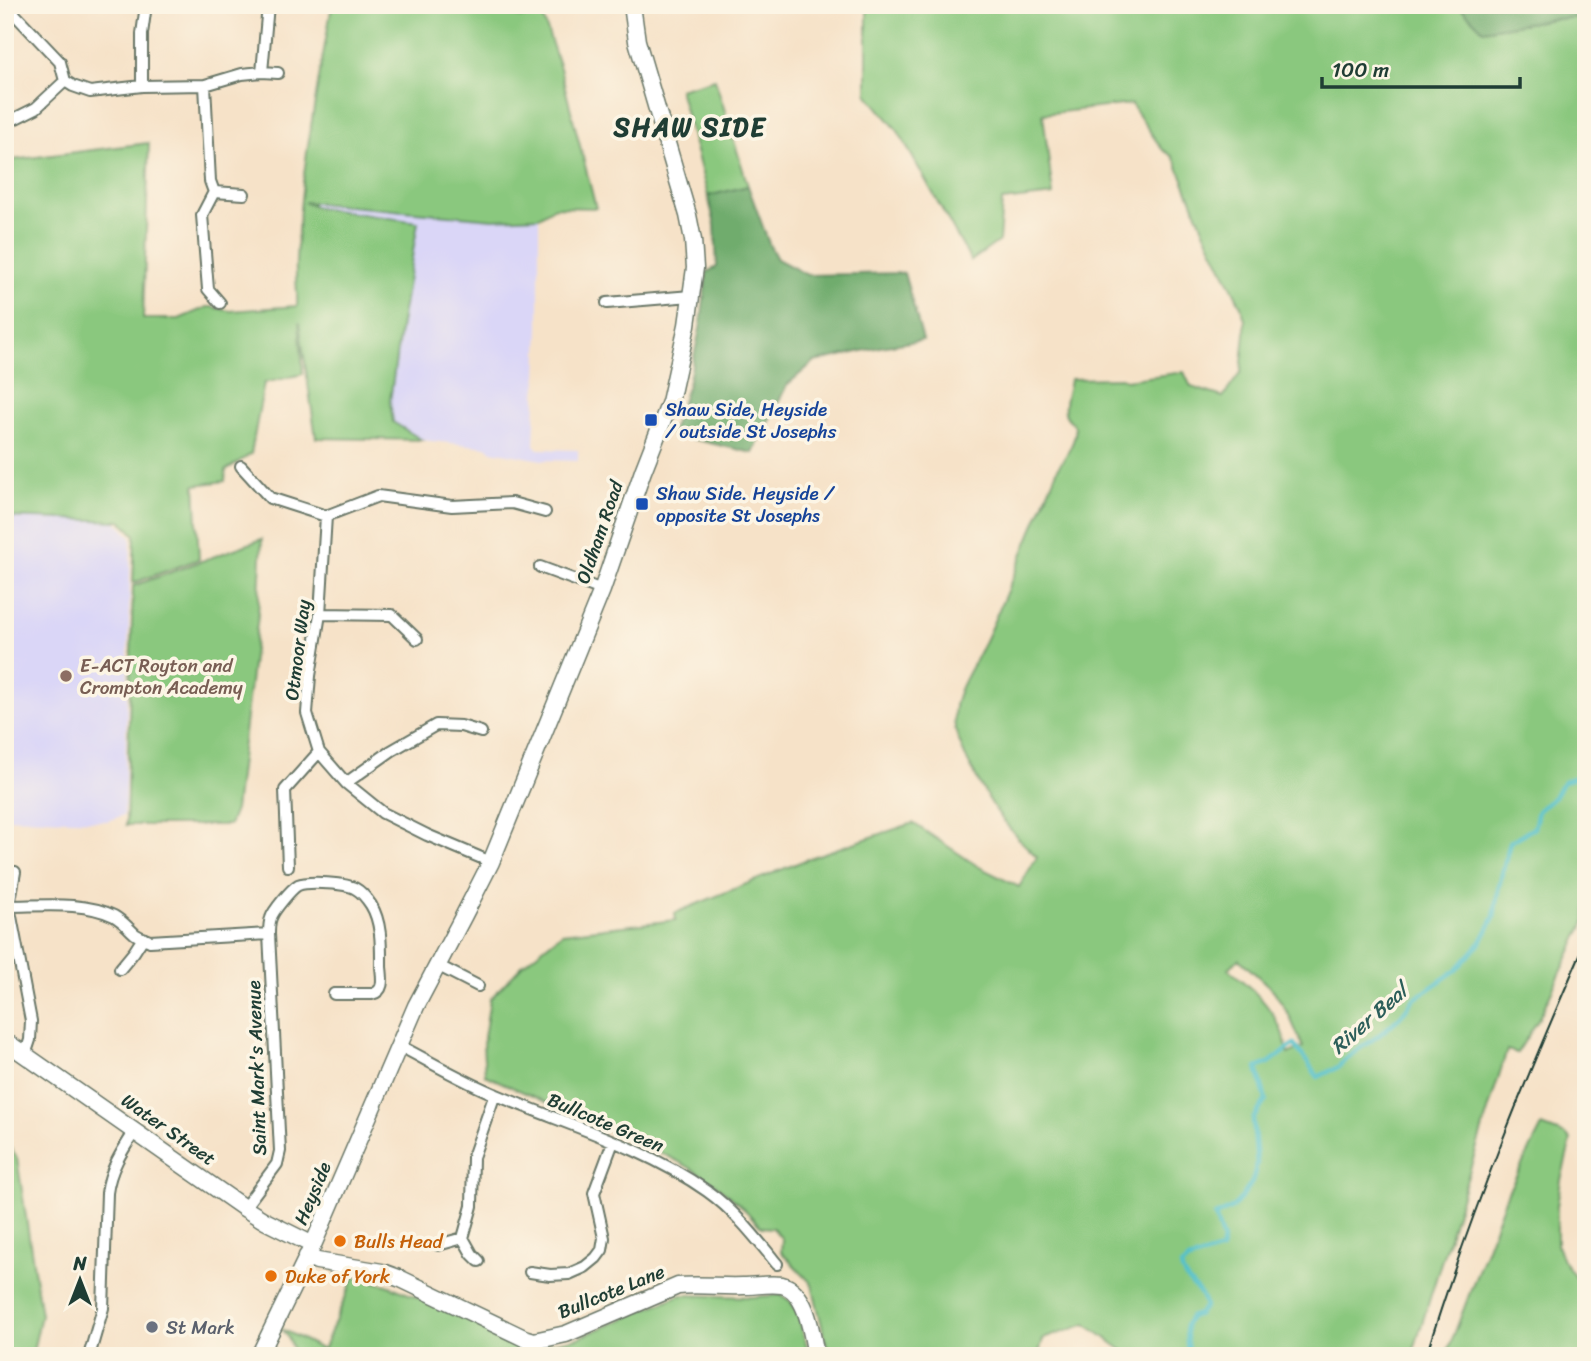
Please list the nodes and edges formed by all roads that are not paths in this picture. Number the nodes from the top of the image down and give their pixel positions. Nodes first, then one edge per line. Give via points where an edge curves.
1 (6, 5) edge
2 (146, 5) edge
3 (268, 5) edge
4 (632, 5) edge
5 (262, 72) junction
6 (278, 73) dead end
7 (65, 81) junction
8 (205, 85) junction
9 (142, 86) junction
10 (5, 127) edge
11 (214, 192) junction
12 (244, 194) dead end
13 (691, 296) junction
14 (220, 303) dead end
15 (607, 303) dead end
16 (241, 466) dead end
17 (545, 512) dead end
18 (326, 516) junction
19 (540, 567) dead end
20 (602, 590) junction
21 (320, 614) junction
22 (417, 639) dead end
23 (481, 732) dead end
24 (319, 752) junction
25 (346, 783) junction
26 (491, 862) junction
27 (288, 866) dead end
28 (15, 872) dead end
29 (9, 906) junction
30 (269, 934) junction
31 (146, 940) junction
32 (437, 965) junction
33 (120, 969) dead end
34 (478, 986) dead end
35 (334, 994) dead end
36 (5, 1041) edge
37 (398, 1045) junction
38 (25, 1055) junction
39 (495, 1094) junction
40 (135, 1131) junction
41 (613, 1142) junction
42 (244, 1208) junction
43 (463, 1238) junction
44 (438, 1245) dead end
45 (310, 1250) junction
46 (479, 1261) dead end
47 (777, 1264) dead end
48 (530, 1272) dead end
49 (89, 1356) edge
50 (259, 1356) edge
51 (816, 1356) edge

1 - 7 street via 60,62
2 - 9 street
3 - 5 street
4 - 13 main road, Oldham Road via 636,41 688,215 695,268
5 - 6 street
5 - 8 street
7 - 9 street via 90,92
7 - 10 street
8 - 9 street
8 - 11 street
11 - 12 street
11 - 14 street via 202,215 202,229 208,289
13 - 15 street
13 - 20 main road, Oldham Road via 670,402
16 - 18 street via 270,498
17 - 18 street via 512,503 452,506 378,496
18 - 21 street, Otmoor Way
19 - 20 street
20 - 26 main road, Oldham Road
21 - 22 street via 392,615
21 - 24 street, Otmoor Way via 307,713
23 - 25 street via 436,725
24 - 25 street, Otmoor Way
24 - 27 street via 285,790
25 - 26 street, Otmoor Way via 383,813
26 - 32 main road, Oldham Road
28 - 29 street
29 - 31 street via 96,910 113,916
29 - 38 street via 31,1021
30 - 31 street
30 - 35 street, Saint Mark's Avenue via 271,917 299,885 343,885 359,891 377,920 382,982 377,993
30 - 42 street, Saint Mark's Avenue via 279,1151 276,1164
31 - 33 street
32 - 34 street
32 - 37 main road, Oldham Road
36 - 38 main road, Water Street
37 - 39 street, Bullcote Green
37 - 45 main road, Heyside
38 - 40 main road, Water Street
39 - 41 street, Bullcote Green
39 - 43 street via 473,1157 472,1206
40 - 42 main road, Water Street
40 - 49 street via 109,1180 103,1307
41 - 47 street, Bullcote Green via 709,1192
41 - 48 street via 594,1193 604,1238 602,1250 585,1267 569,1274
42 - 45 main road, Water Street
43 - 44 street
43 - 46 street
45 - 50 main road, Heyside
45 - 51 main road, Bullcote Lane via 317,1261 401,1279 534,1341 566,1334 678,1286 784,1286 806,1311

